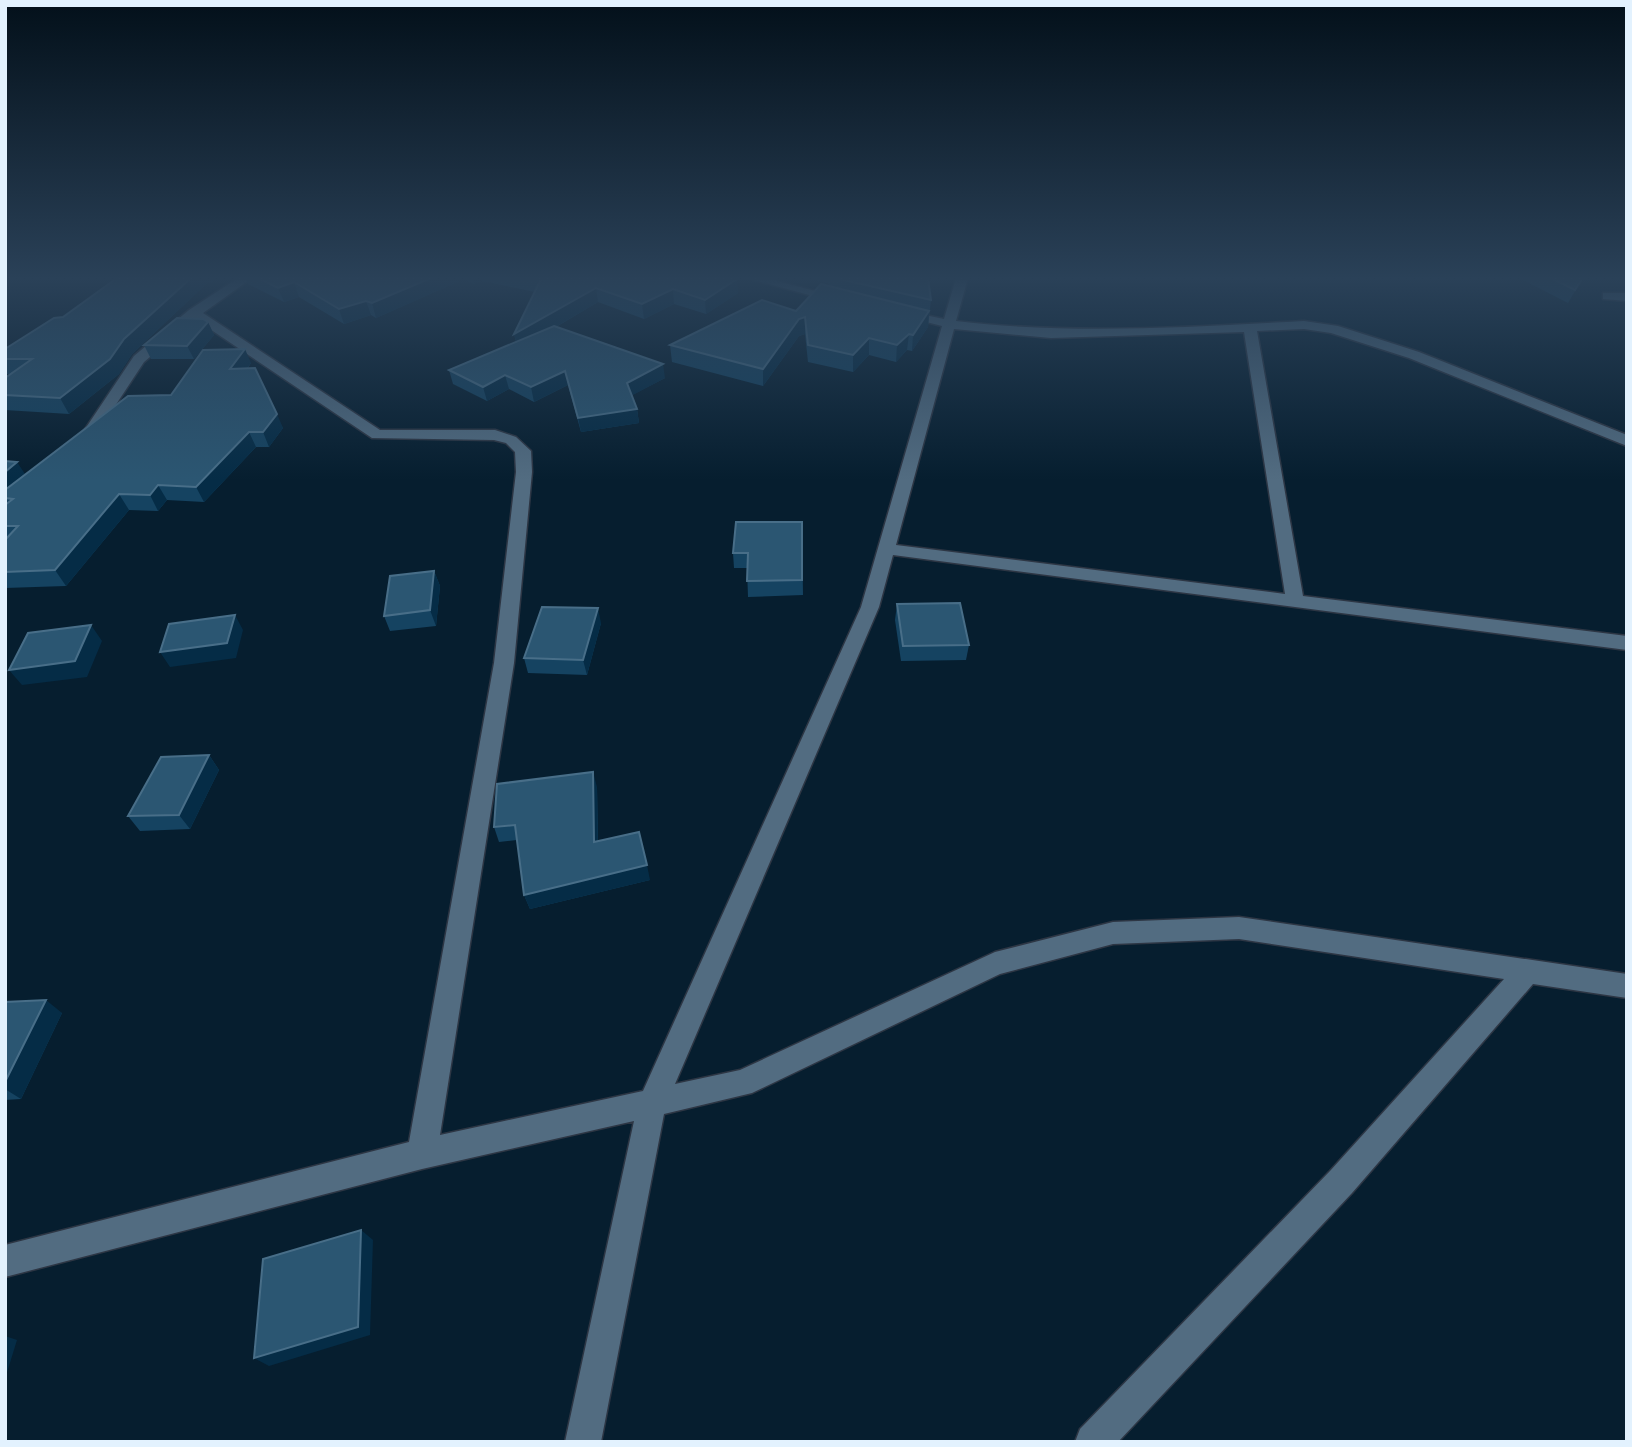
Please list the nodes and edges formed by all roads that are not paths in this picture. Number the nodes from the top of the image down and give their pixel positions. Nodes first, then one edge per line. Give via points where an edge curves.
1 (155, 346) edge
2 (243, 346) edge
3 (943, 346) edge
4 (1253, 346) edge
5 (1384, 346) edge
6 (1627, 441) edge
7 (74, 451) edge
8 (886, 549) junction
9 (1295, 601) junction
10 (1627, 643) edge
11 (1528, 971) junction
12 (1627, 986) edge
13 (652, 1104) junction
14 (422, 1154) junction
15 (5, 1261) edge
16 (583, 1442) edge
17 (1093, 1442) edge

1 - 7 street via 139,359 99,422
2 - 14 street via 377,435 495,435 511,440 523,451 504,663
3 - 8 street
4 - 9 street
5 - 6 street
8 - 9 street
8 - 13 street via 870,607
9 - 10 street
11 - 12 street
11 - 13 street via 1239,928 1114,933 995,964 742,1083
11 - 17 street via 1341,1182
13 - 14 street
13 - 16 street
14 - 15 street

